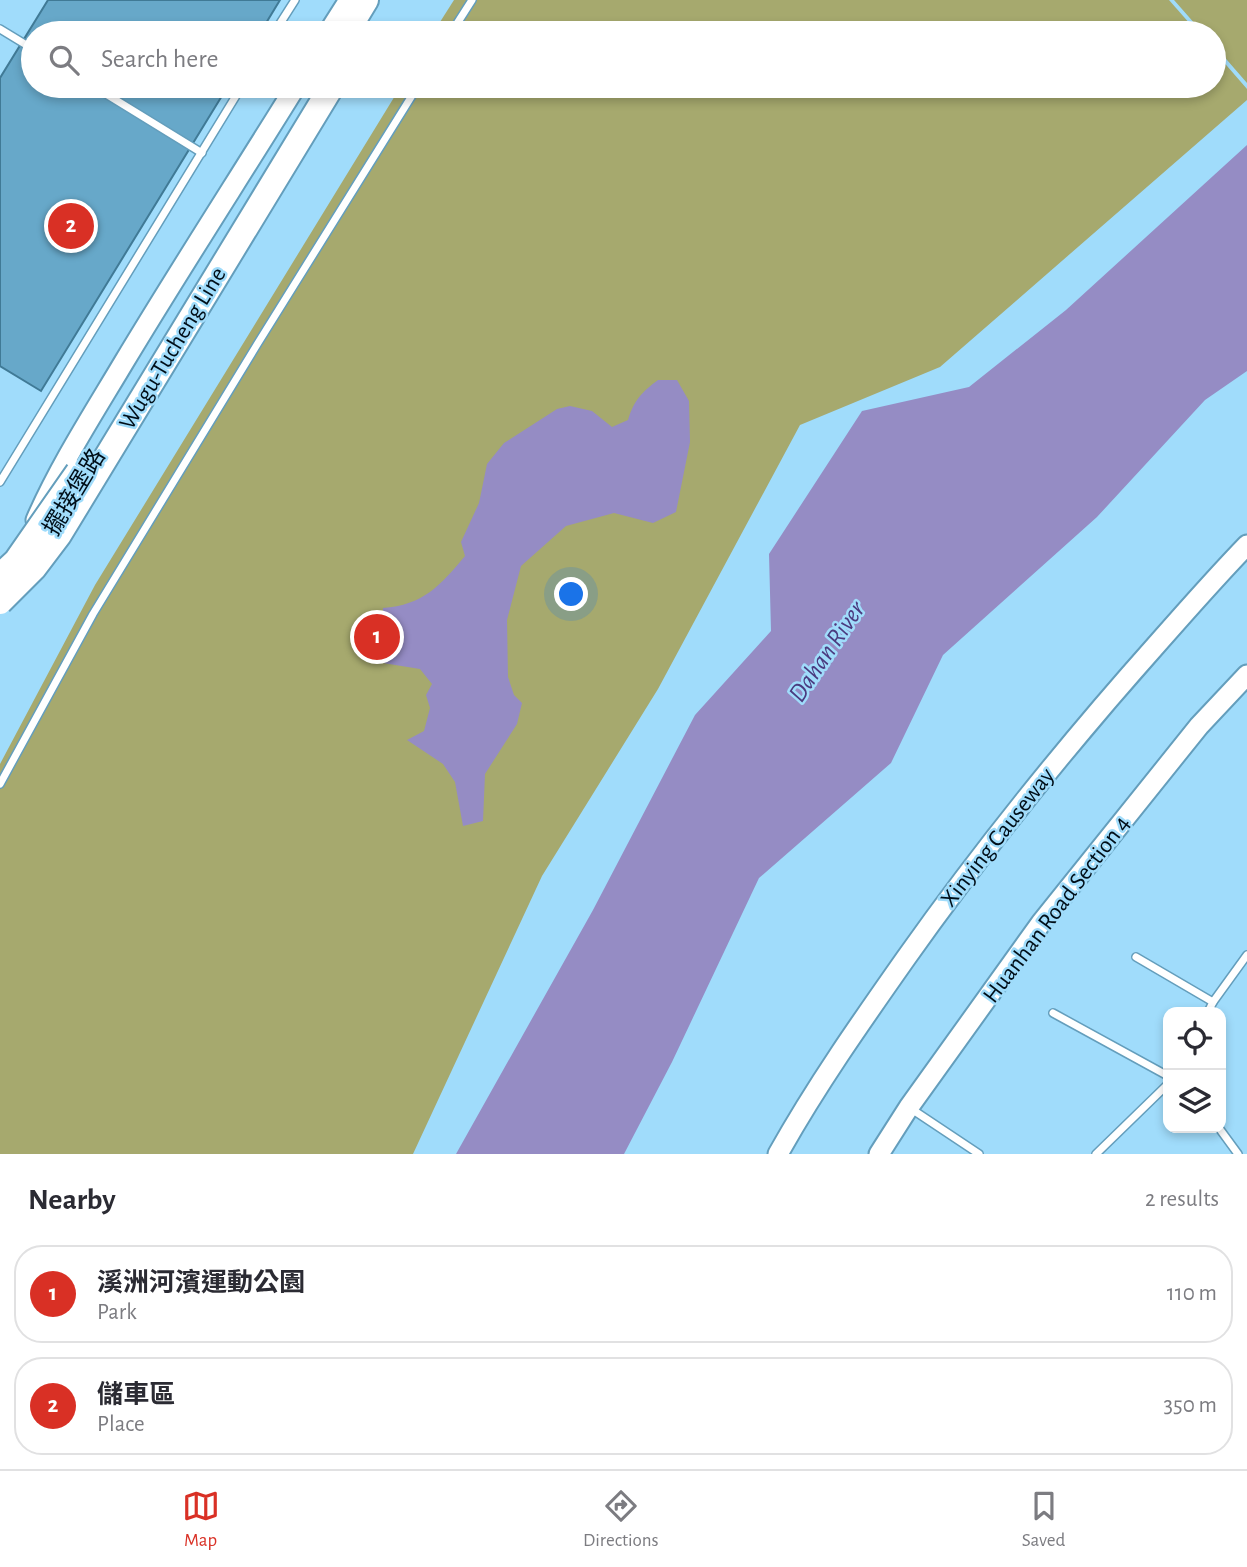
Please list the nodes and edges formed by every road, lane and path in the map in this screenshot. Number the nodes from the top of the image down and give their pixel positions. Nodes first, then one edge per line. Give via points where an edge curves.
1 (295, 0) edge
2 (349, 0) edge
3 (366, 0) edge
4 (375, 0) edge
5 (385, 0) edge
6 (472, 0) edge
7 (282, 21) edge
8 (336, 21) edge
9 (353, 21) edge
10 (362, 21) edge
11 (372, 21) edge
12 (459, 21) edge
13 (0, 29) edge
14 (21, 42) edge
15 (113, 98) edge
16 (235, 98) edge
17 (288, 98) edge
18 (306, 98) edge
19 (314, 98) edge
20 (325, 98) edge
21 (411, 98) edge
22 (202, 153) junction
23 (0, 482) edge
24 (1247, 545) edge
25 (0, 576) edge
26 (0, 601) edge
27 (0, 611) edge
28 (1247, 675) edge
29 (0, 784) edge
30 (1247, 955) edge
31 (1136, 957) dead end
32 (1213, 1002) junction
33 (1210, 1007) edge
34 (1054, 1013) dead end
35 (1163, 1073) edge
36 (1163, 1089) edge
37 (909, 1107) junction
38 (1223, 1133) edge
39 (778, 1154) edge
40 (879, 1154) edge
41 (979, 1154) edge
42 (1096, 1154) edge
43 (1238, 1154) edge

1 - 7 lane
2 - 8 street
3 - 9 highway
4 - 10 street
5 - 11 highway
6 - 12 lane
13 - 14 lane
15 - 22 lane
16 - 22 lane
17 - 26 street, 擺接堡路 via 75,443
18 - 25 highway, Wugu-Tucheng Line, bridge via 69,487
19 - 27 street, 擺接堡路
20 - 26 highway, Wugu-Tucheng Line, bridge via 59,535
21 - 29 lane via 100,603
22 - 23 lane
24 - 39 street, Xinying Causeway via 1112,694 950,895 853,1034
28 - 37 street, Huanhan Road Section 4 via 1199,726 1041,923
30 - 32 lane
31 - 32 lane
32 - 33 lane
34 - 35 lane
36 - 42 lane
37 - 40 street, Huanhan Road Section 4
37 - 41 lane
38 - 43 lane

